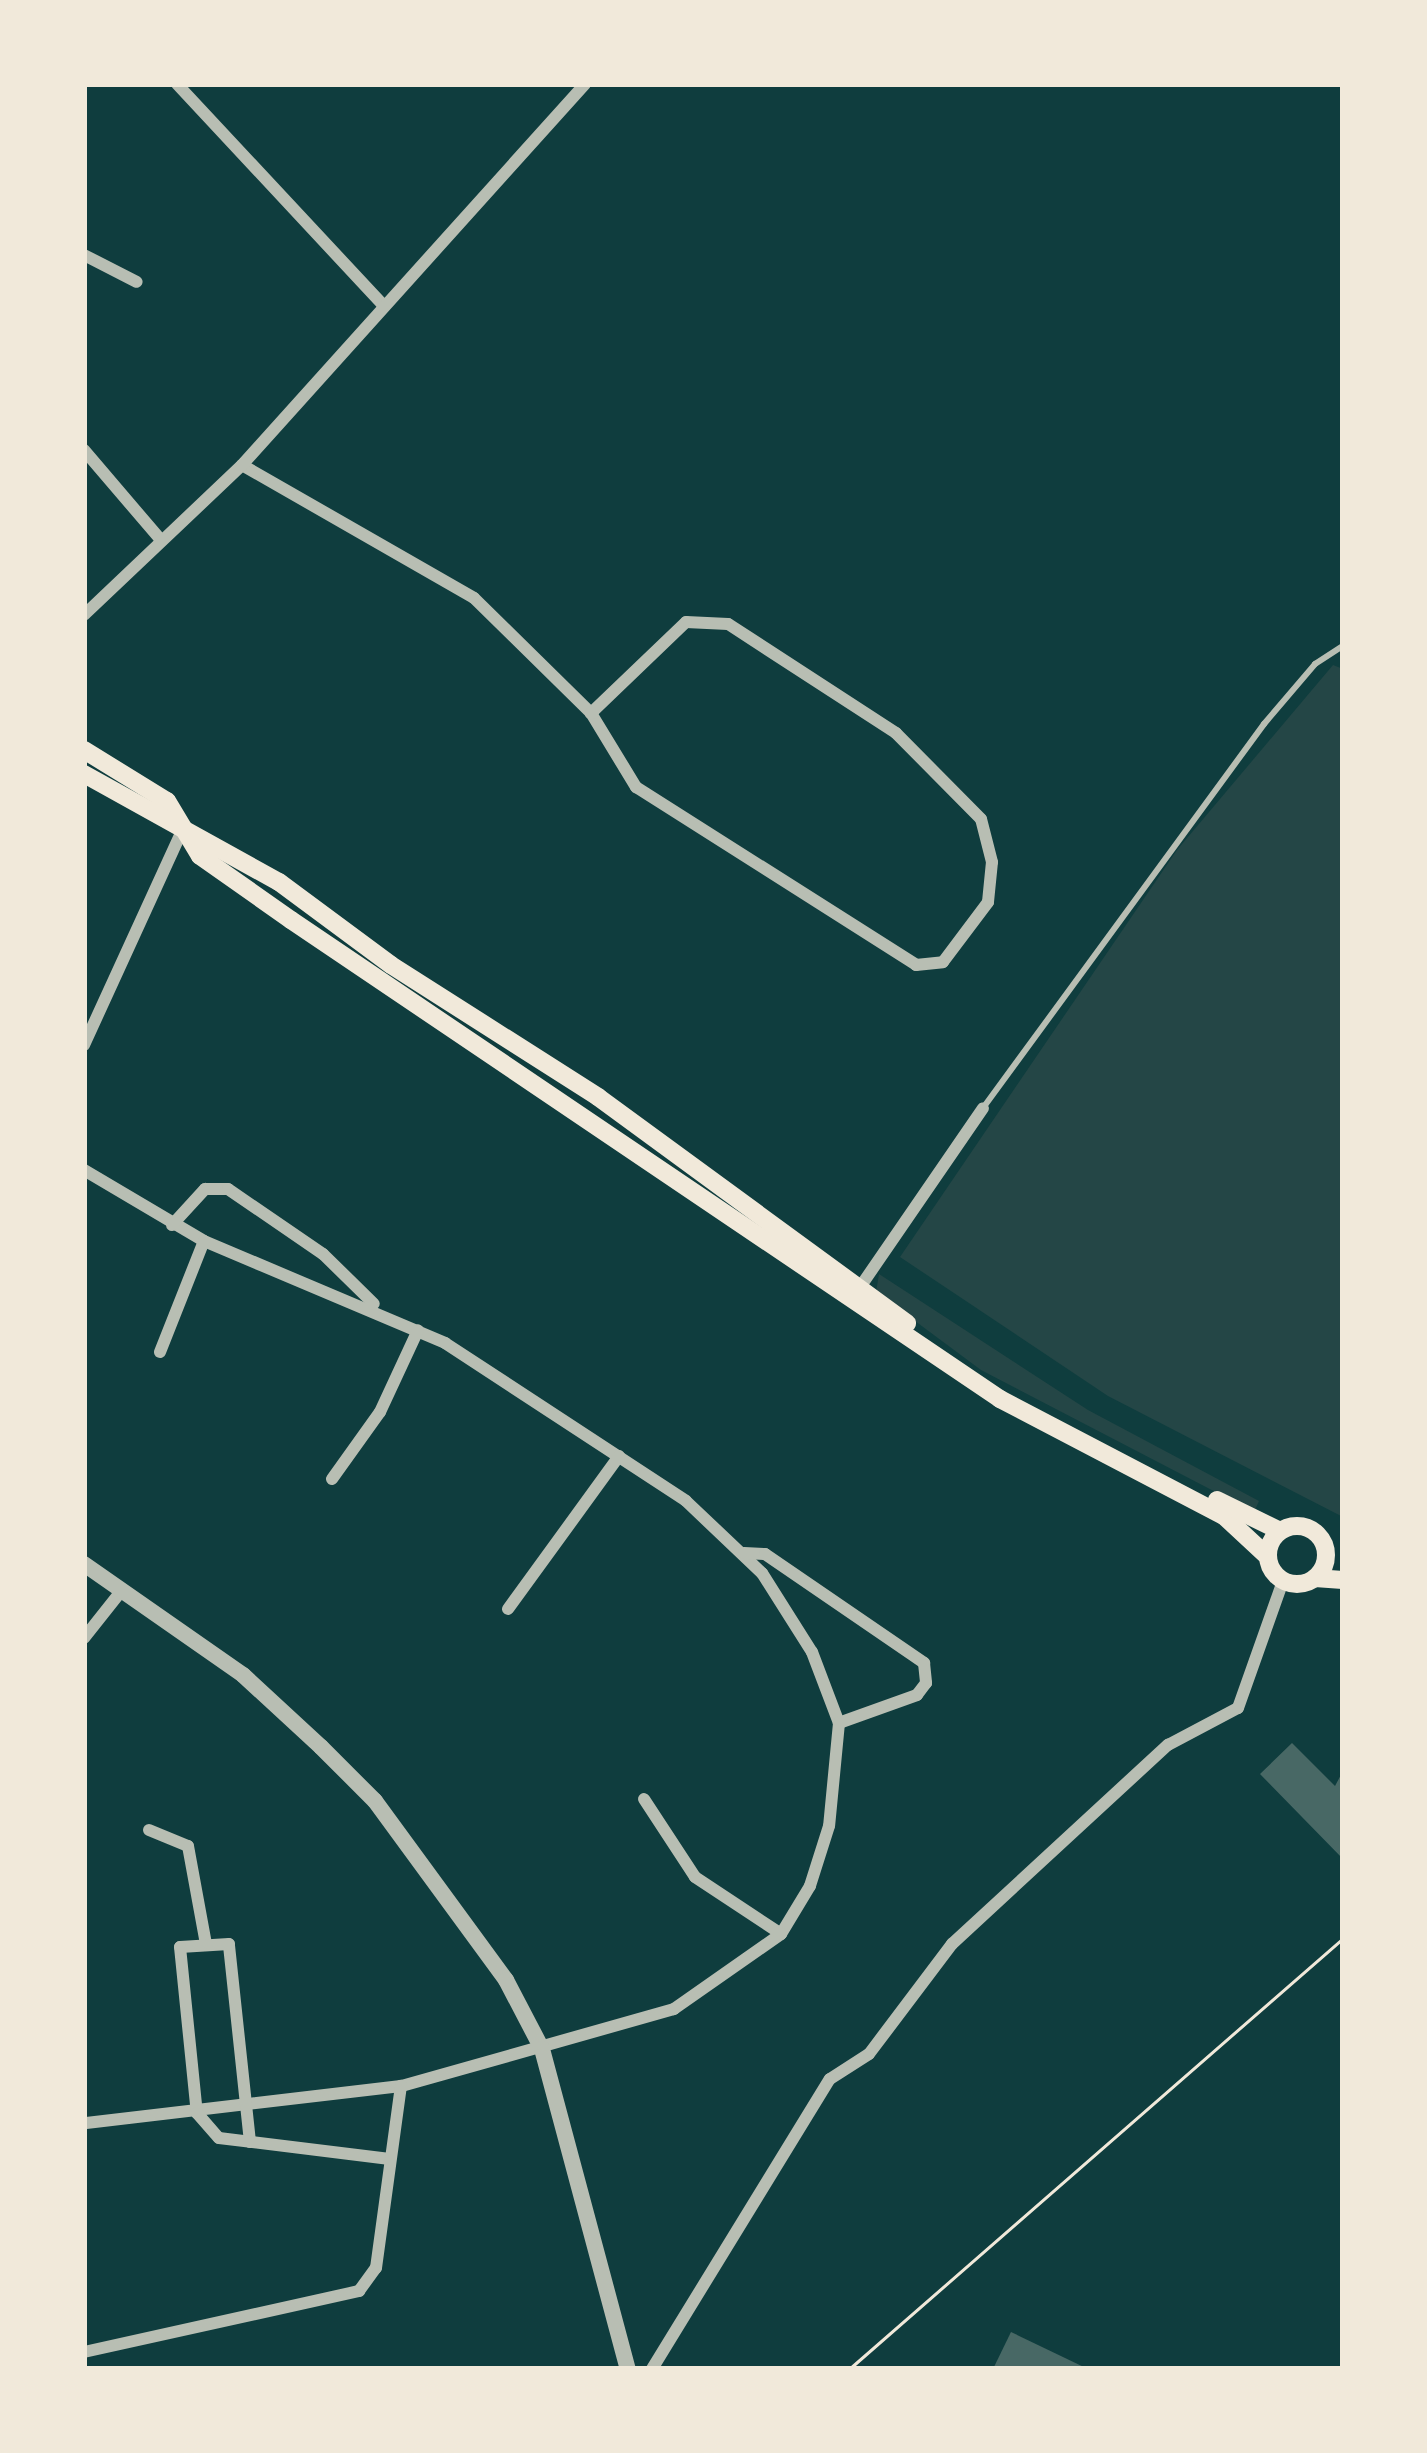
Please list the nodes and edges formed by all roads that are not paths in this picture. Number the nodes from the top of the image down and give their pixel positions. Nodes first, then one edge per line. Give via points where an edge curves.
1 (177, 84) edge
2 (578, 86) edge
3 (84, 255) edge
4 (137, 282) dead end
5 (382, 304) junction
6 (84, 450) edge
7 (242, 465) junction
8 (160, 539) junction
9 (84, 615) edge
10 (1343, 646) edge
11 (591, 713) junction
12 (84, 750) edge
13 (84, 774) edge
14 (182, 829) junction
15 (84, 1045) edge
16 (983, 1108) joint
17 (84, 1170) edge
18 (172, 1225) junction
19 (204, 1241) junction
20 (856, 1293) junction
21 (379, 1309) junction
22 (418, 1330) junction
23 (160, 1352) dead end
24 (620, 1456) junction
25 (332, 1479) dead end
26 (1280, 1532) junction
27 (1324, 1547) junction
28 (744, 1553) junction
29 (1268, 1556) junction
30 (1343, 1560) edge
31 (84, 1564) edge
32 (1315, 1578) junction
33 (1343, 1580) edge
34 (1283, 1581) junction
35 (122, 1590) junction
36 (508, 1610) dead end
37 (84, 1638) edge
38 (839, 1723) junction
39 (644, 1799) dead end
40 (149, 1830) dead end
41 (781, 1934) junction
42 (206, 1944) junction
43 (542, 2048) junction
44 (401, 2086) junction
45 (245, 2108) junction
46 (197, 2113) junction
47 (84, 2123) edge
48 (250, 2142) junction
49 (390, 2159) junction
50 (84, 2352) edge
51 (628, 2369) edge
52 (652, 2369) edge

1 - 5 street
2 - 5 street
3 - 4 street
5 - 7 street
6 - 8 street
7 - 8 street
7 - 11 street via 474,598
8 - 9 street
10 - 16 lane via 1316,664 1264,724
11 - 11 street via 636,788 916,965 943,962 988,902 992,862 981,819 896,733 728,624 686,622
12 - 14 main road via 167,801
13 - 14 main road
14 - 15 street
14 - 20 main road via 217,869
16 - 20 street
17 - 18 street
18 - 19 street
18 - 21 street via 205,1189 228,1189 323,1254
19 - 21 street
19 - 23 street
20 - 26 main road via 1005,1391
20 - 29 main road via 1000,1399 1224,1516
21 - 22 street
22 - 24 street
22 - 25 street via 380,1412
24 - 28 street
24 - 36 street
26 - 27 main road via 1306,1528
26 - 29 main road
27 - 30 main road
27 - 32 main road
28 - 38 street via 812,1652
28 - 38 street via 765,1554 924,1664 926,1683 917,1695
29 - 34 main road
31 - 35 street
32 - 33 main road
32 - 34 main road
34 - 52 street via 1238,1708 1168,1745 952,1944 869,2054 830,2079
35 - 37 street
35 - 43 street via 243,1675 375,1801 506,1980
38 - 41 street via 830,1826 810,1886
39 - 41 street via 695,1877
40 - 42 street via 188,1846
41 - 43 street via 674,2009
42 - 45 street via 229,1944
42 - 46 street via 180,1947
43 - 44 street
43 - 51 street
44 - 45 street
44 - 49 street
45 - 46 street
45 - 48 street
46 - 47 street
46 - 48 street via 219,2138
48 - 49 street
49 - 50 street via 376,2268 358,2291

